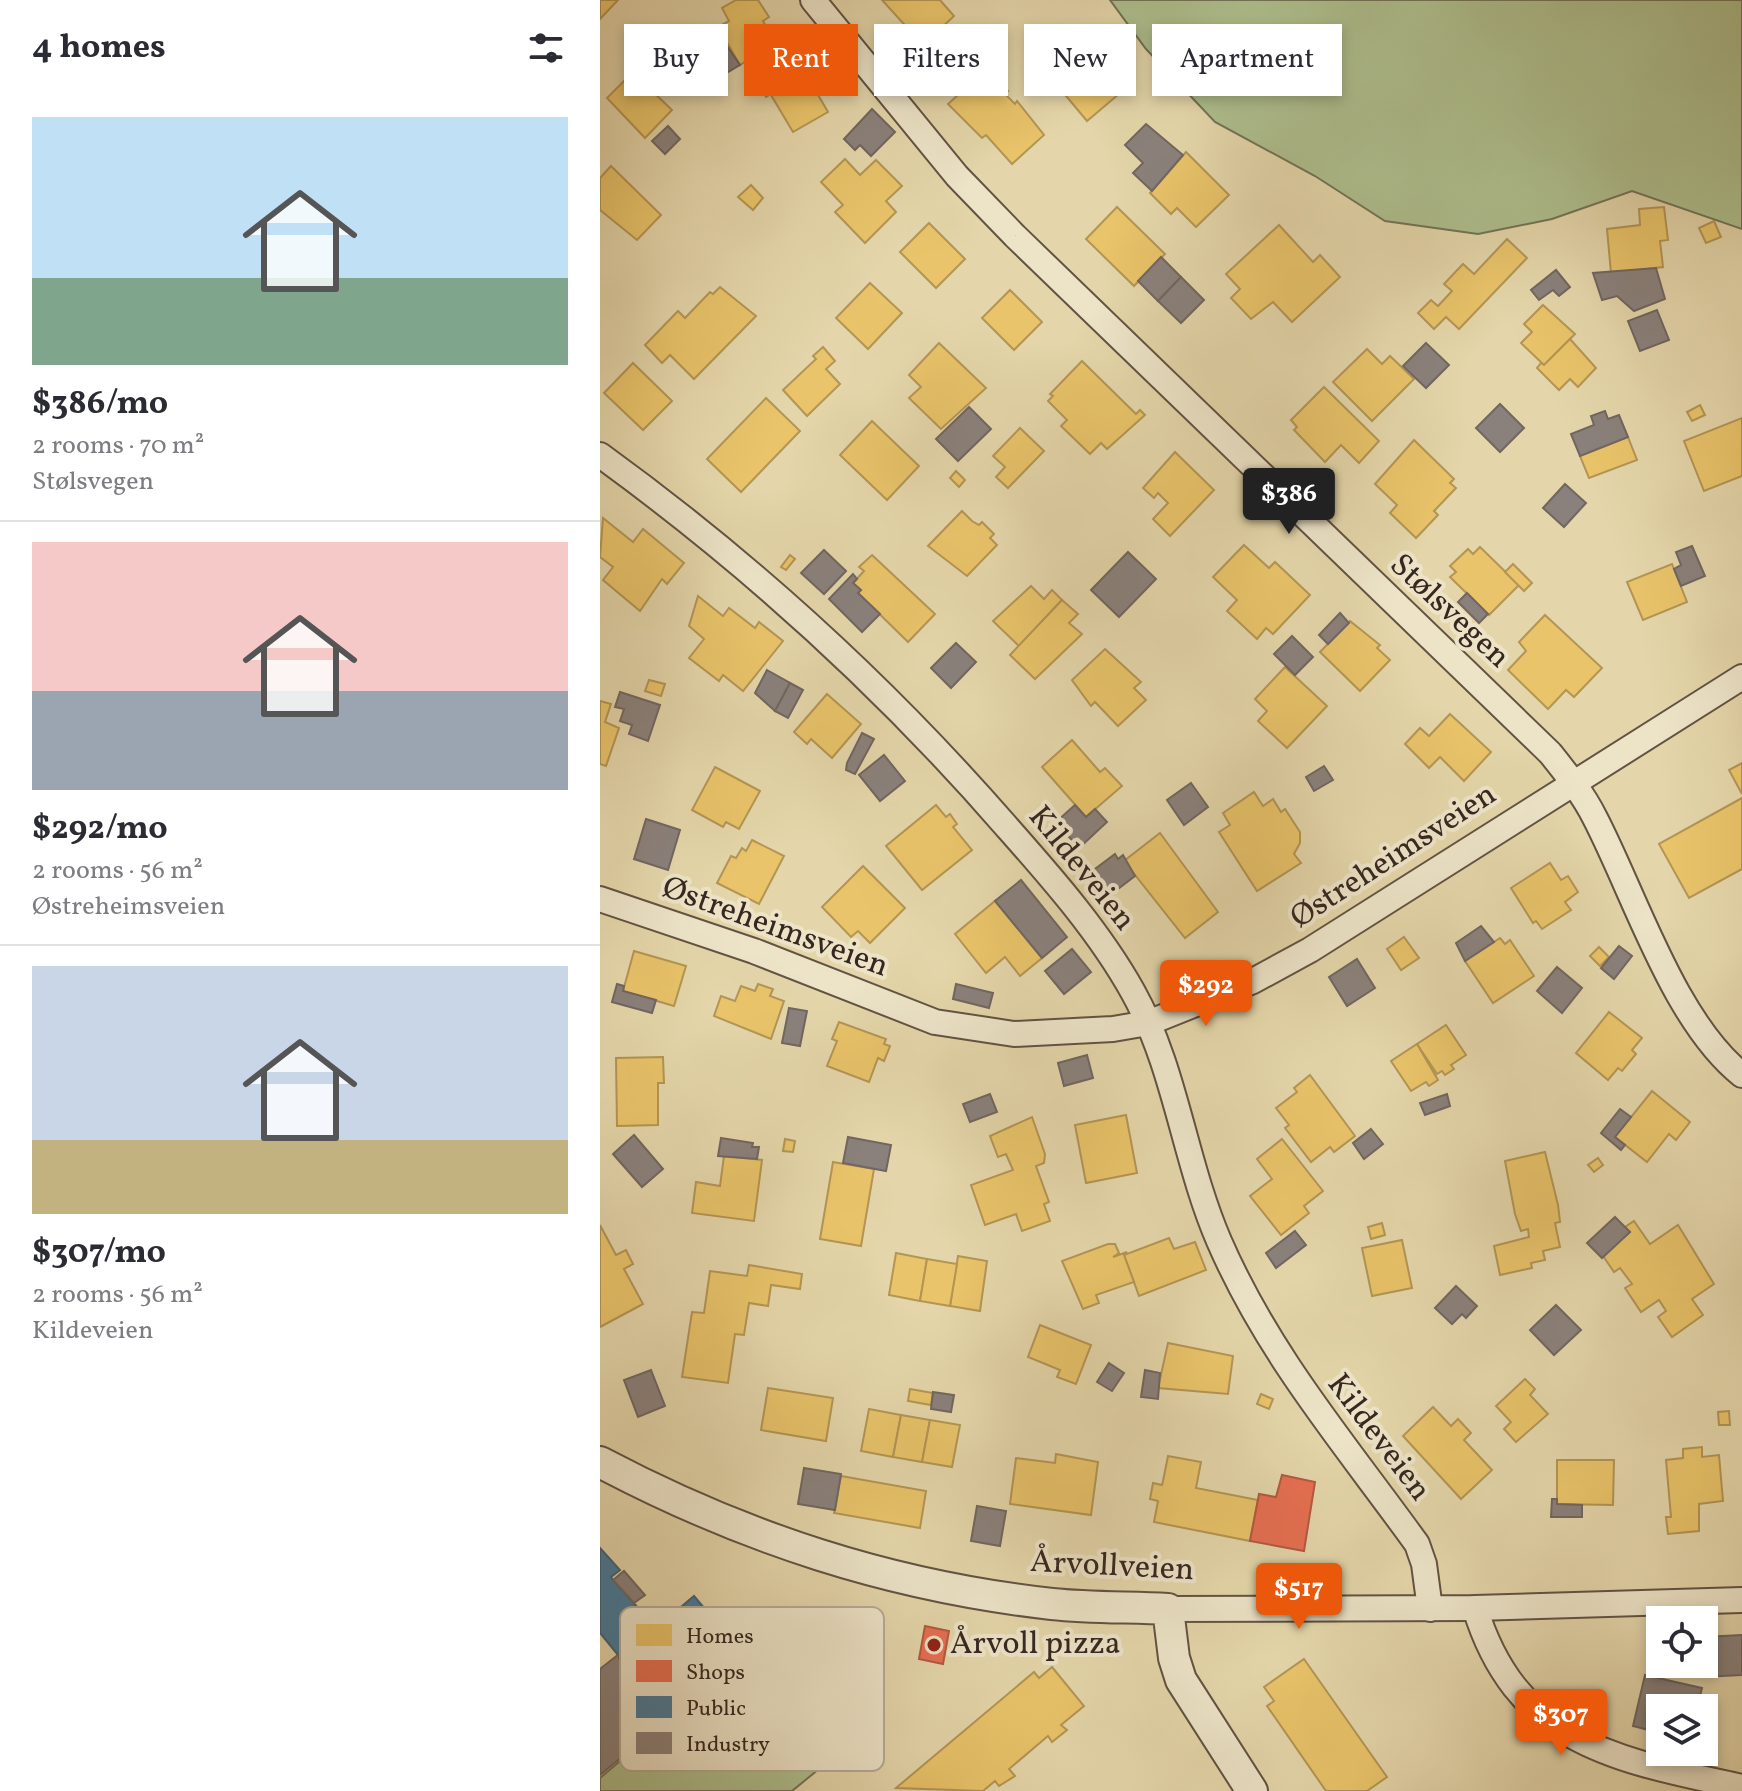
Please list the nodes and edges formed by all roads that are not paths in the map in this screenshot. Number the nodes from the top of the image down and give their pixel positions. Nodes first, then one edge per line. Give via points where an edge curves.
1 (813, 0) edge
2 (600, 455) edge
3 (1742, 677) edge
4 (1572, 781) junction
5 (600, 899) edge
6 (1148, 1023) junction
7 (1742, 1075) edge
8 (600, 1462) edge
9 (1742, 1600) edge
10 (1475, 1608) junction
11 (1168, 1609) junction
12 (1430, 1609) junction
13 (1742, 1787) edge
14 (1252, 1791) edge

1 - 4 street, Stølsvegen via 957,176 1015,236 1524,726
2 - 6 street, Kildeveien via 790,607 918,731 1052,880 1116,964
3 - 4 street, Østreheimsveien
4 - 6 street, Østreheimsveien via 1310,950 1253,981
4 - 7 street, Stølsvegen via 1594,814 1692,1015 1727,1064
5 - 6 street, Østreheimsveien via 754,951 935,1022 1014,1034
6 - 12 street, Kildeveien via 1205,1207 1239,1285 1315,1410 1417,1544
8 - 11 street, Årvollveien via 815,1557 901,1579 1056,1604
9 - 10 street, Årvollveien
10 - 12 street, Årvollveien
10 - 13 street via 1494,1661 1516,1692 1554,1725 1615,1756
11 - 12 street, Årvollveien
11 - 14 street via 1181,1680

